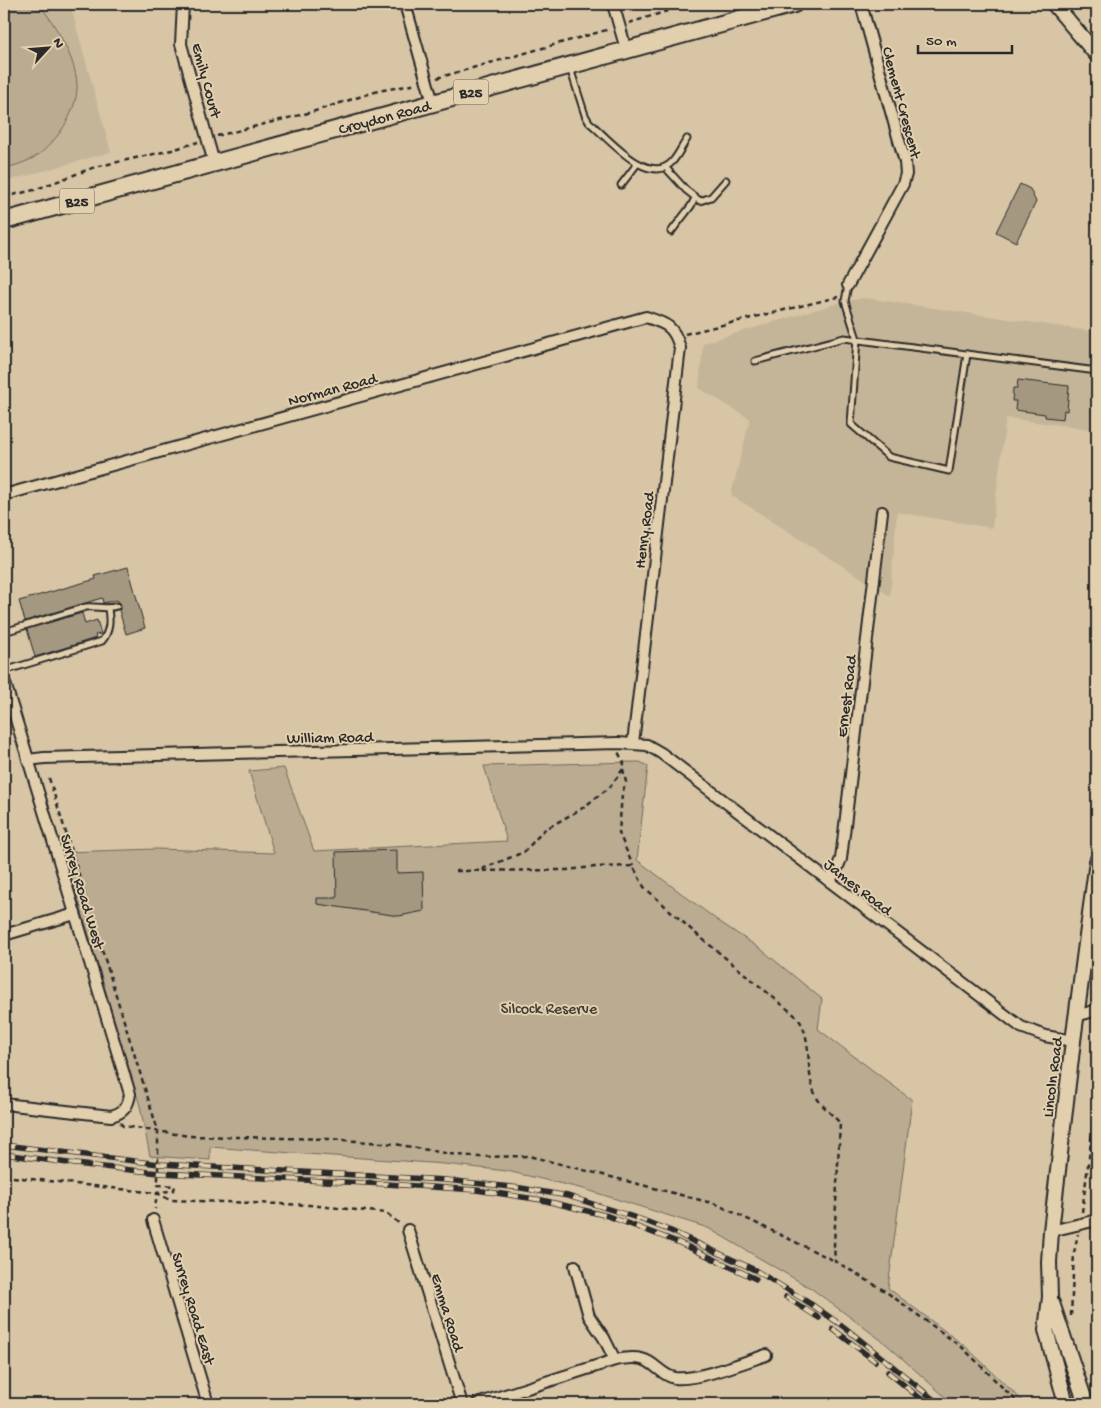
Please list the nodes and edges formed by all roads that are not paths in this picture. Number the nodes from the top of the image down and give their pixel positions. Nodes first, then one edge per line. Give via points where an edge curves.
1 (183, 4) edge
2 (404, 4) edge
3 (614, 4) edge
4 (794, 4) edge
5 (861, 4) edge
6 (1054, 4) edge
7 (1067, 4) edge
8 (626, 50) junction
9 (1097, 55) edge
10 (570, 65) junction
11 (433, 103) junction
12 (687, 139) dead end
13 (214, 163) junction
14 (637, 164) junction
15 (665, 166) junction
16 (726, 180) dead end
17 (621, 185) dead end
18 (695, 198) junction
19 (4, 221) edge
20 (671, 232) dead end
21 (848, 285) joint
22 (676, 336) joint
23 (857, 339) junction
24 (967, 354) junction
25 (754, 361) dead end
26 (1097, 371) edge
27 (4, 495) edge
28 (882, 512) dead end
29 (117, 606) dead end
30 (108, 609) junction
31 (4, 632) edge
32 (4, 671) edge
33 (4, 680) edge
34 (633, 743) junction
35 (28, 760) junction
36 (1097, 861) edge
37 (829, 881) junction
38 (74, 914) junction
39 (4, 935) edge
40 (1097, 1010) edge
41 (1076, 1016) junction
42 (1073, 1041) junction
43 (4, 1104) edge
44 (153, 1220) road end
45 (1097, 1220) edge
46 (408, 1230) road end
47 (1051, 1232) junction
48 (575, 1266) dead end
49 (1050, 1297) junction
50 (766, 1355) dead end
51 (615, 1360) junction
52 (208, 1404) edge
53 (462, 1404) edge
54 (477, 1404) edge
55 (1066, 1404) edge
56 (1086, 1404) edge

1 - 13 street, Emily Court via 181,44
2 - 11 street
3 - 8 street
4 - 8 main road, Croydon Road / B25
5 - 21 street, Clement Crescent via 906,174
6 - 9 main road
7 - 9 main road
8 - 10 main road, Croydon Road / B25
10 - 11 main road, Croydon Road / B25
10 - 14 lane via 589,122
11 - 13 main road, Croydon Road / B25
12 - 15 lane via 672,162
13 - 19 main road, Croydon Road / B25
14 - 15 lane via 658,169
14 - 17 lane
15 - 18 lane
16 - 18 lane via 711,197 700,201
18 - 20 lane
21 - 23 lane via 845,301
22 - 27 street, Norman Road via 667,324 646,317
22 - 34 street, Henry Road via 680,348
23 - 24 lane
23 - 24 lane via 851,424 890,457 949,471
23 - 25 lane via 829,341
24 - 26 lane
28 - 37 street, Ernest Road via 841,859
29 - 30 lane
30 - 31 lane via 86,607
30 - 32 lane via 110,622 102,641
33 - 35 street, Surrey Road West
34 - 35 street, William Road
34 - 37 street, James Road via 647,745 660,753
35 - 38 street, Surrey Road West
36 - 41 main road, Lincoln Road
37 - 42 street, James Road via 1021,1027 1044,1036
38 - 39 street
38 - 43 street, Surrey Road West via 130,1094 129,1104 111,1116
40 - 41 street
41 - 42 main road, Lincoln Road
42 - 47 main road, Lincoln Road
44 - 52 street, Surrey Road East
45 - 47 street
46 - 53 street, Emma Road
47 - 49 main road, Lincoln Road
48 - 51 street via 589,1316
49 - 55 main road, Lincoln Road via 1046,1330
49 - 56 main road, Lincoln Road
50 - 51 street via 685,1378 666,1376 649,1362 637,1358
51 - 54 street

